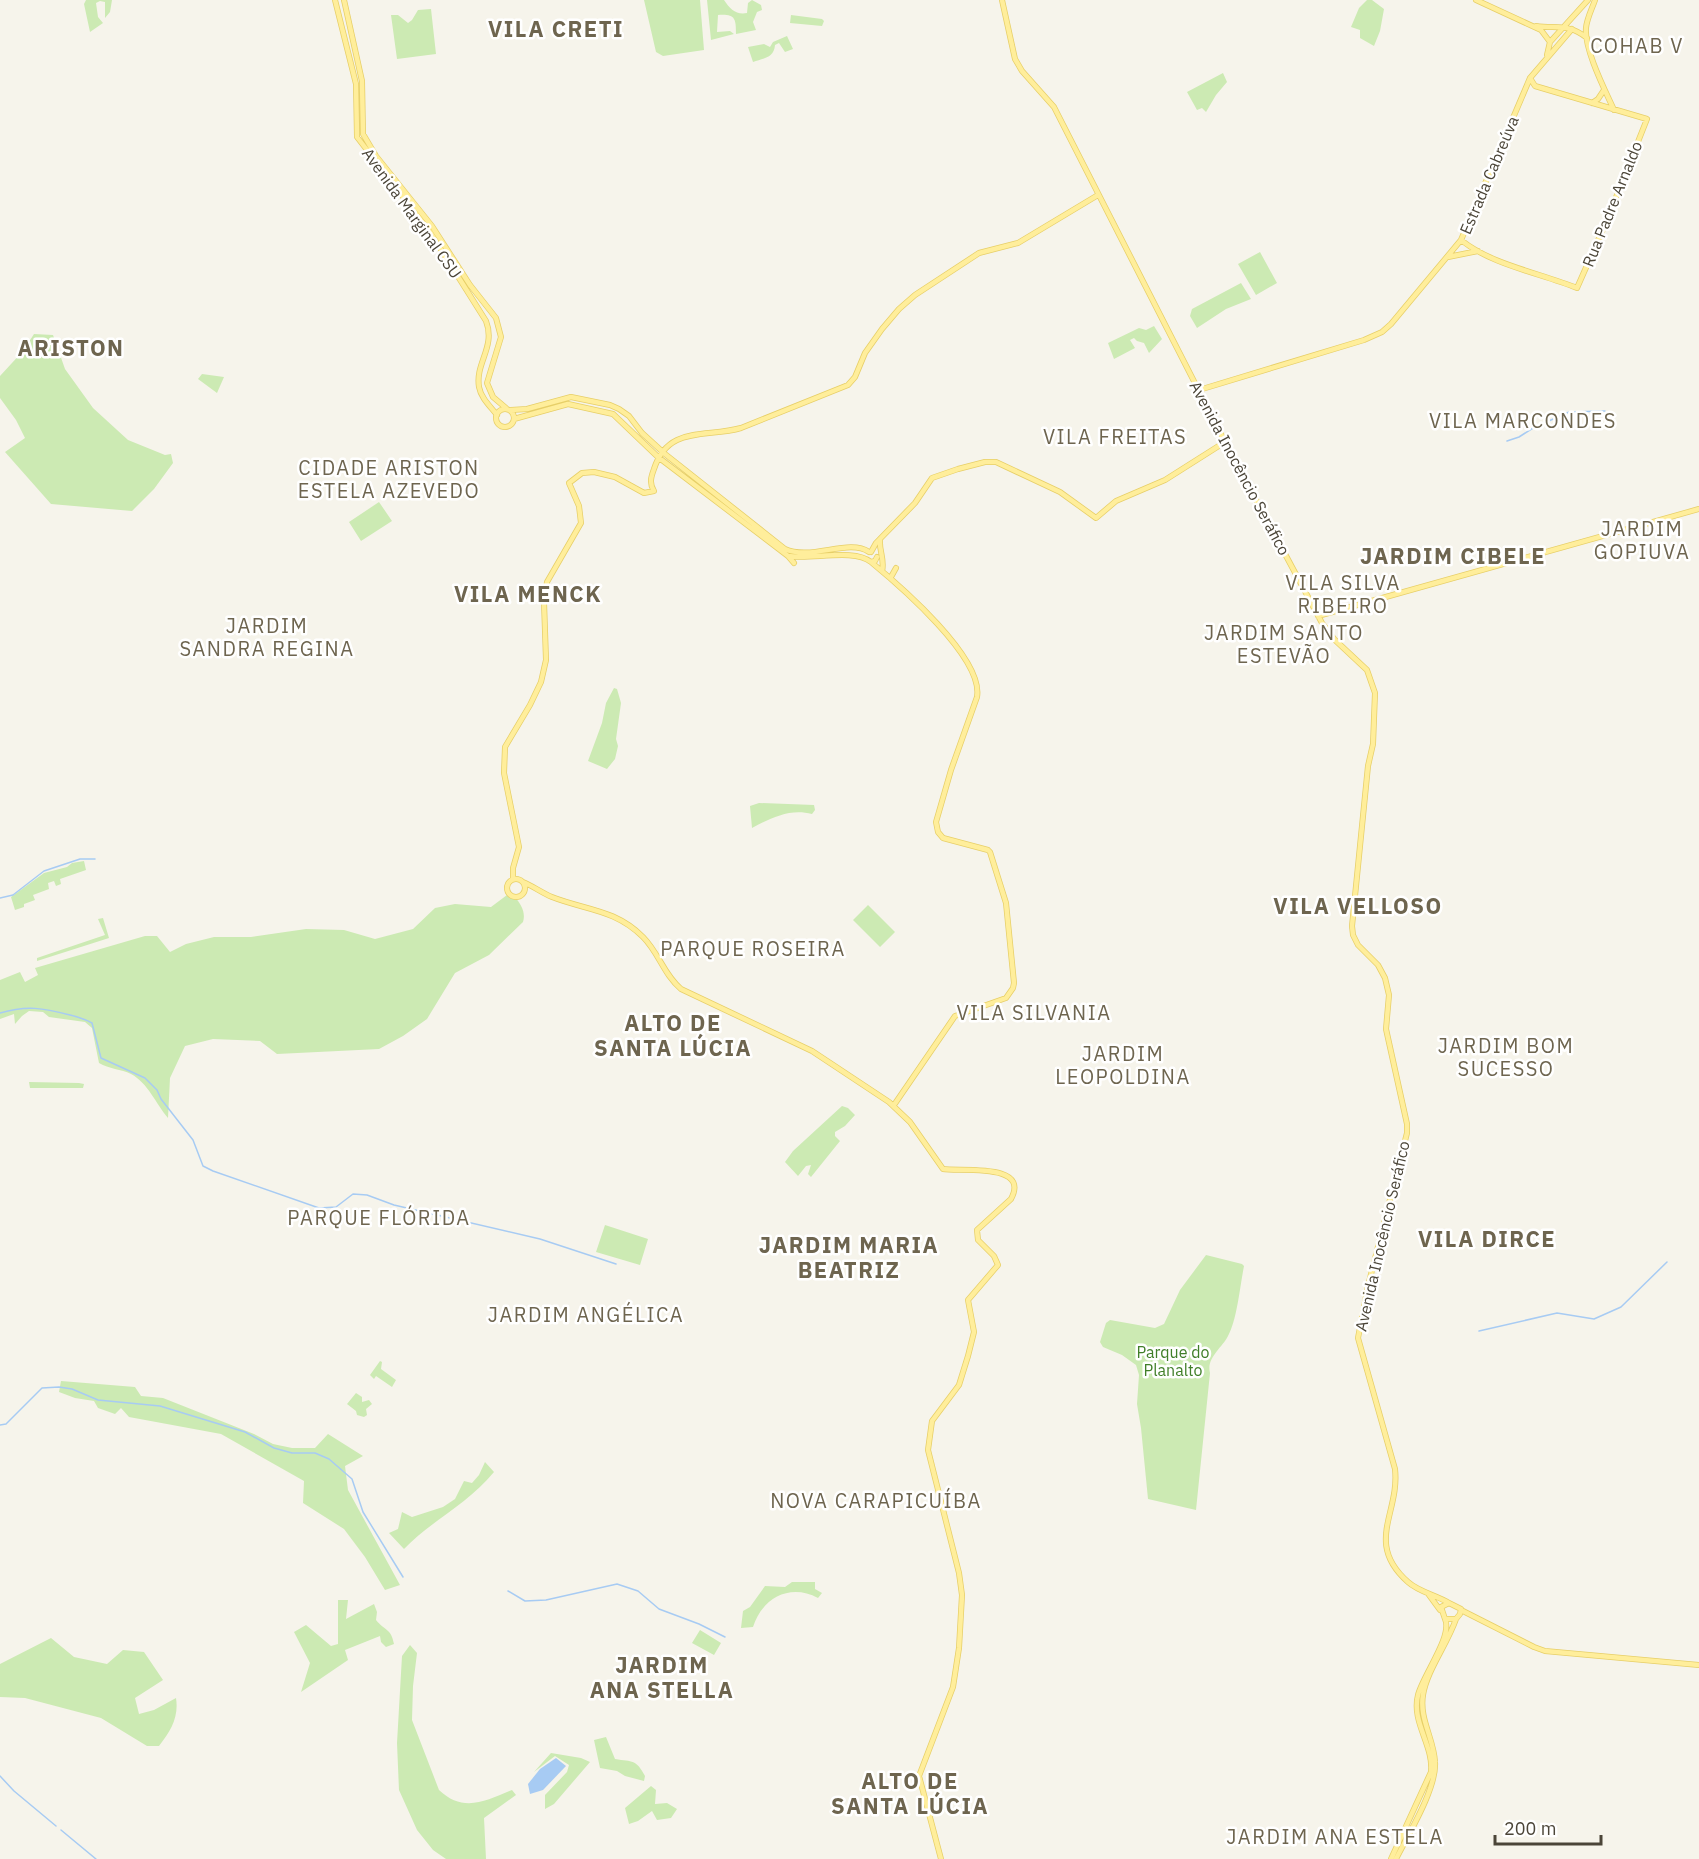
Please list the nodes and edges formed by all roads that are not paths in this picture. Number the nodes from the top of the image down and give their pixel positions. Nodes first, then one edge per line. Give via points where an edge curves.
1 (335, 0) edge
2 (344, 0) edge
3 (1002, 0) edge
4 (1476, 0) edge
5 (1587, 0) edge
6 (1595, 0) edge
7 (1533, 26) junction
8 (1563, 26) junction
9 (1572, 29) junction
10 (1587, 38) junction
11 (1550, 42) junction
12 (1546, 58) junction
13 (1530, 78) junction
14 (1605, 89) junction
15 (1592, 103) junction
16 (1614, 110) junction
17 (1098, 195) junction
18 (1461, 240) junction
19 (1478, 251) junction
20 (964, 256) dead end
21 (1447, 257) junction
22 (965, 263) junction
23 (1199, 390) junction
24 (508, 409) junction
25 (497, 415) junction
26 (513, 419) junction
27 (642, 434) junction
28 (637, 438) junction
29 (1225, 442) junction
30 (662, 452) junction
31 (658, 457) junction
32 (726, 505) junction
33 (1699, 509) edge
34 (880, 540) junction
35 (880, 550) junction
36 (788, 556) junction
37 (869, 556) junction
38 (877, 556) junction
39 (883, 560) junction
40 (794, 563) dead end
41 (896, 568) dead end
42 (882, 571) junction
43 (891, 577) junction
44 (1318, 616) junction
45 (513, 879) junction
46 (523, 882) junction
47 (537, 889) junction
48 (523, 893) junction
49 (894, 1105) junction
50 (1428, 1593) junction
51 (1449, 1603) junction
52 (1440, 1610) junction
53 (1461, 1610) junction
54 (1457, 1618) junction
55 (1476, 1618) junction
56 (1445, 1619) junction
57 (1699, 1665) edge
58 (1420, 1694) junction
59 (941, 1859) edge
60 (1390, 1859) edge
61 (1396, 1859) edge

1 - 25 main road, Avenida Marginal CSU via 356,84 357,137 430,232 483,315 490,338 479,387
2 - 24 main road, Avenida Marginal CSU via 362,81 363,134 496,318 501,337 487,383 493,397
3 - 17 main road, Avenida Inocêncio Seráfico via 1017,64 1054,107
4 - 7 main road
5 - 8 main road
6 - 10 main road via 1586,27
7 - 8 main road
7 - 11 main road
8 - 9 main road
8 - 11 main road
9 - 10 main road
9 - 12 main road, Estrada Cabreúva
10 - 14 main road
11 - 12 main road
12 - 13 main road, Estrada Cabreúva
13 - 15 main road via 1535,86
13 - 18 main road, Estrada Cabreúva
14 - 15 main road
14 - 16 main road
15 - 16 main road
16 - 19 main road, Rua Padre Arnaldo via 1647,119 1577,288
17 - 22 main road via 1018,243 979,253
17 - 23 main road, Avenida Inocêncio Seráfico
18 - 19 main road
18 - 21 main road, Estrada Cabreúva
19 - 21 main road
20 - 22 main road
21 - 23 main road, Estrada Cabreúva via 1382,332
22 - 30 main road via 938,278 899,309 872,343 848,385 741,428 682,436
23 - 29 main road, Avenida Inocêncio Seráfico
24 - 25 main road
24 - 26 main road
24 - 27 main road via 527,409 566,397 584,399 619,409
25 - 26 main road via 497,421 504,426
26 - 28 main road via 575,405 613,414
27 - 28 main road
27 - 30 main road
28 - 31 main road
29 - 34 main road via 1165,480 1116,501 1096,518 1060,492 996,462 958,469 932,478 915,503
29 - 44 main road, Avenida Inocêncio Seráfico
30 - 31 main road
30 - 32 main road
31 - 32 main road
31 - 45 main road via 651,477 653,489 644,493 615,477 594,472 582,473 569,483 581,523 547,582 546,660 541,682 504,747 504,772 519,847
32 - 36 main road
32 - 37 main road via 790,551 857,548
33 - 44 main road
34 - 35 main road
34 - 37 main road
35 - 38 main road
35 - 39 main road
36 - 37 main road
36 - 40 main road
37 - 38 main road
37 - 42 main road
38 - 39 main road
39 - 42 main road
41 - 43 main road
42 - 43 main road
43 - 49 main road via 943,631 971,669 977,685 978,697 936,822 943,838 990,852 1006,903 1014,983 1006,998 955,1016
44 - 50 main road, Avenida Inocêncio Seráfico via 1335,640 1367,670 1375,693 1373,744 1352,926 1354,940 1378,965 1388,986 1386,1029 1407,1133 1358,1338 1395,1469 1386,1546 1404,1577
45 - 46 main road
45 - 48 main road via 508,884 509,894
46 - 47 main road
46 - 48 main road
47 - 48 main road
47 - 49 main road via 608,913 643,937 681,989 812,1050
49 - 59 main road via 943,1168 993,1171 1009,1178 1014,1189 1008,1202 977,1230 978,1240 998,1265 968,1300 974,1332 968,1356 959,1385 932,1421 928,1450 962,1595 953,1688 919,1776
50 - 51 main road, Avenida Inocêncio Seráfico
50 - 52 main road, Avenida Inocêncio Seráfico
51 - 52 main road
51 - 53 main road
52 - 56 main road
53 - 54 main road
53 - 55 main road
54 - 55 main road
54 - 56 main road
54 - 58 main road
55 - 57 main road via 1545,1651
56 - 58 main road via 1448,1626 1444,1639 1425,1674
58 - 60 main road via 1418,1715 1431,1772
58 - 61 main road via 1435,1759 1433,1777

